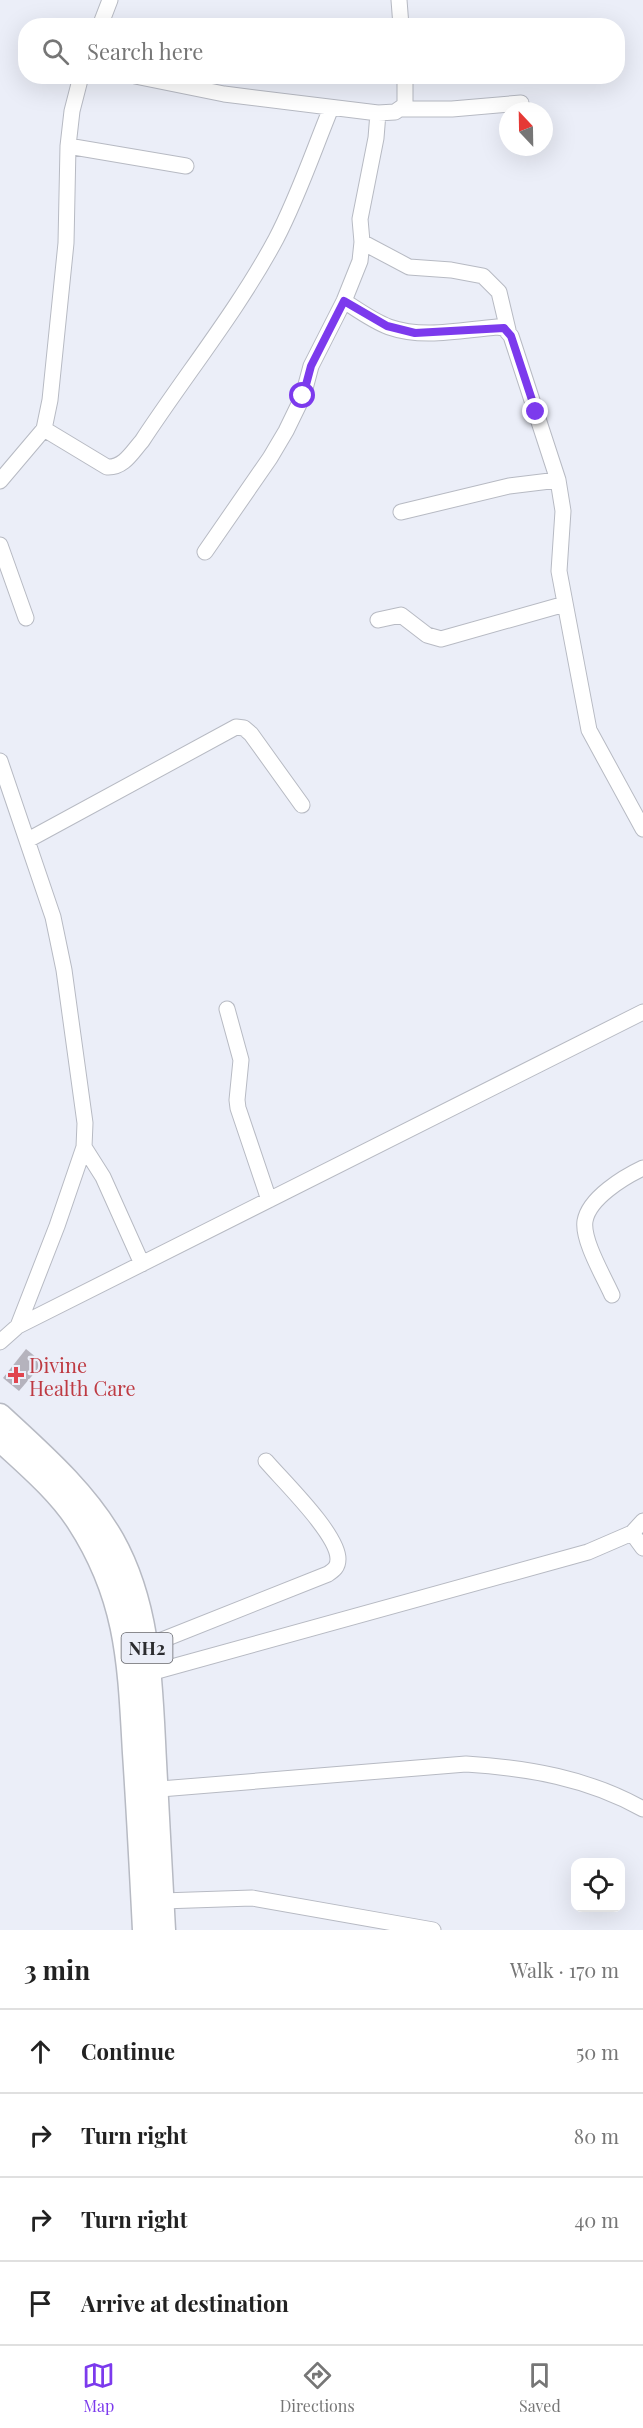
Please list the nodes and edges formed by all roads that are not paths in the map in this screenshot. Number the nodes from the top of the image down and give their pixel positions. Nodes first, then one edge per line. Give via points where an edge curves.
1 (110, 0) edge
2 (399, 0) edge
3 (103, 18) edge
4 (400, 18) edge
5 (79, 84) edge
6 (175, 84) edge
7 (405, 84) edge
8 (499, 105) edge
9 (331, 108) junction
10 (402, 109) junction
11 (378, 112) junction
12 (68, 146) junction
13 (186, 166) dead end
14 (362, 242) junction
15 (344, 301) junction
16 (508, 330) junction
17 (44, 429) junction
18 (558, 480) junction
19 (0, 481) edge
20 (401, 512) dead end
21 (0, 545) edge
22 (205, 552) dead end
23 (565, 604) junction
24 (26, 618) dead end
25 (378, 620) dead end
26 (0, 761) edge
27 (302, 805) dead end
28 (642, 824) edge
29 (28, 840) junction
30 (227, 1009) dead end
31 (643, 1012) edge
32 (84, 1147) junction
33 (643, 1168) edge
34 (269, 1200) junction
35 (142, 1264) junction
36 (612, 1295) dead end
37 (18, 1326) junction
38 (0, 1342) edge
39 (0, 1415) edge
40 (0, 1440) edge
41 (266, 1461) dead end
42 (643, 1521) edge
43 (632, 1533) junction
44 (643, 1548) edge
45 (147, 1647) junction
46 (150, 1673) junction
47 (147, 1790) junction
48 (643, 1809) edge
49 (162, 1901) junction
50 (144, 1930) edge
51 (164, 1930) edge
52 (434, 1930) edge

1 - 3 street
2 - 4 street
5 - 12 street
6 - 9 street
7 - 10 street
8 - 10 street
9 - 11 street
9 - 17 street via 271,247 244,293 126,460 119,466 107,467
10 - 11 street
11 - 14 street via 360,219
12 - 13 street
12 - 17 street via 63,290
14 - 15 street via 360,261
14 - 16 street via 409,267 483,276 499,292
15 - 16 street via 387,326 415,333 496,327
15 - 22 street via 315,356 303,396 286,431
16 - 18 street
17 - 19 street
18 - 20 street via 510,486
18 - 23 street via 563,511 559,571
21 - 24 street
23 - 25 street via 441,639 401,615
23 - 28 street via 588,730
26 - 29 street
27 - 29 street via 251,734 236,727
29 - 32 street via 53,917 64,970 85,1123
30 - 34 street via 241,1060 238,1108
31 - 34 street
32 - 35 street via 104,1177
32 - 37 street
33 - 36 street via 603,1194 585,1220 591,1248
34 - 35 street
35 - 37 street
37 - 38 street
39 - 45 highway, NH2 via 60,1472 113,1540 137,1598
40 - 47 highway, NH2 via 77,1520 106,1573 125,1634
41 - 45 street via 326,1530 337,1553 336,1568
42 - 43 street
43 - 44 street
43 - 46 street via 588,1552
45 - 46 highway, NH2
46 - 47 highway, NH2
47 - 48 street via 466,1764 558,1775 591,1784
47 - 49 highway, NH2
47 - 50 highway, NH2
49 - 51 highway, NH2
49 - 52 street via 252,1898

